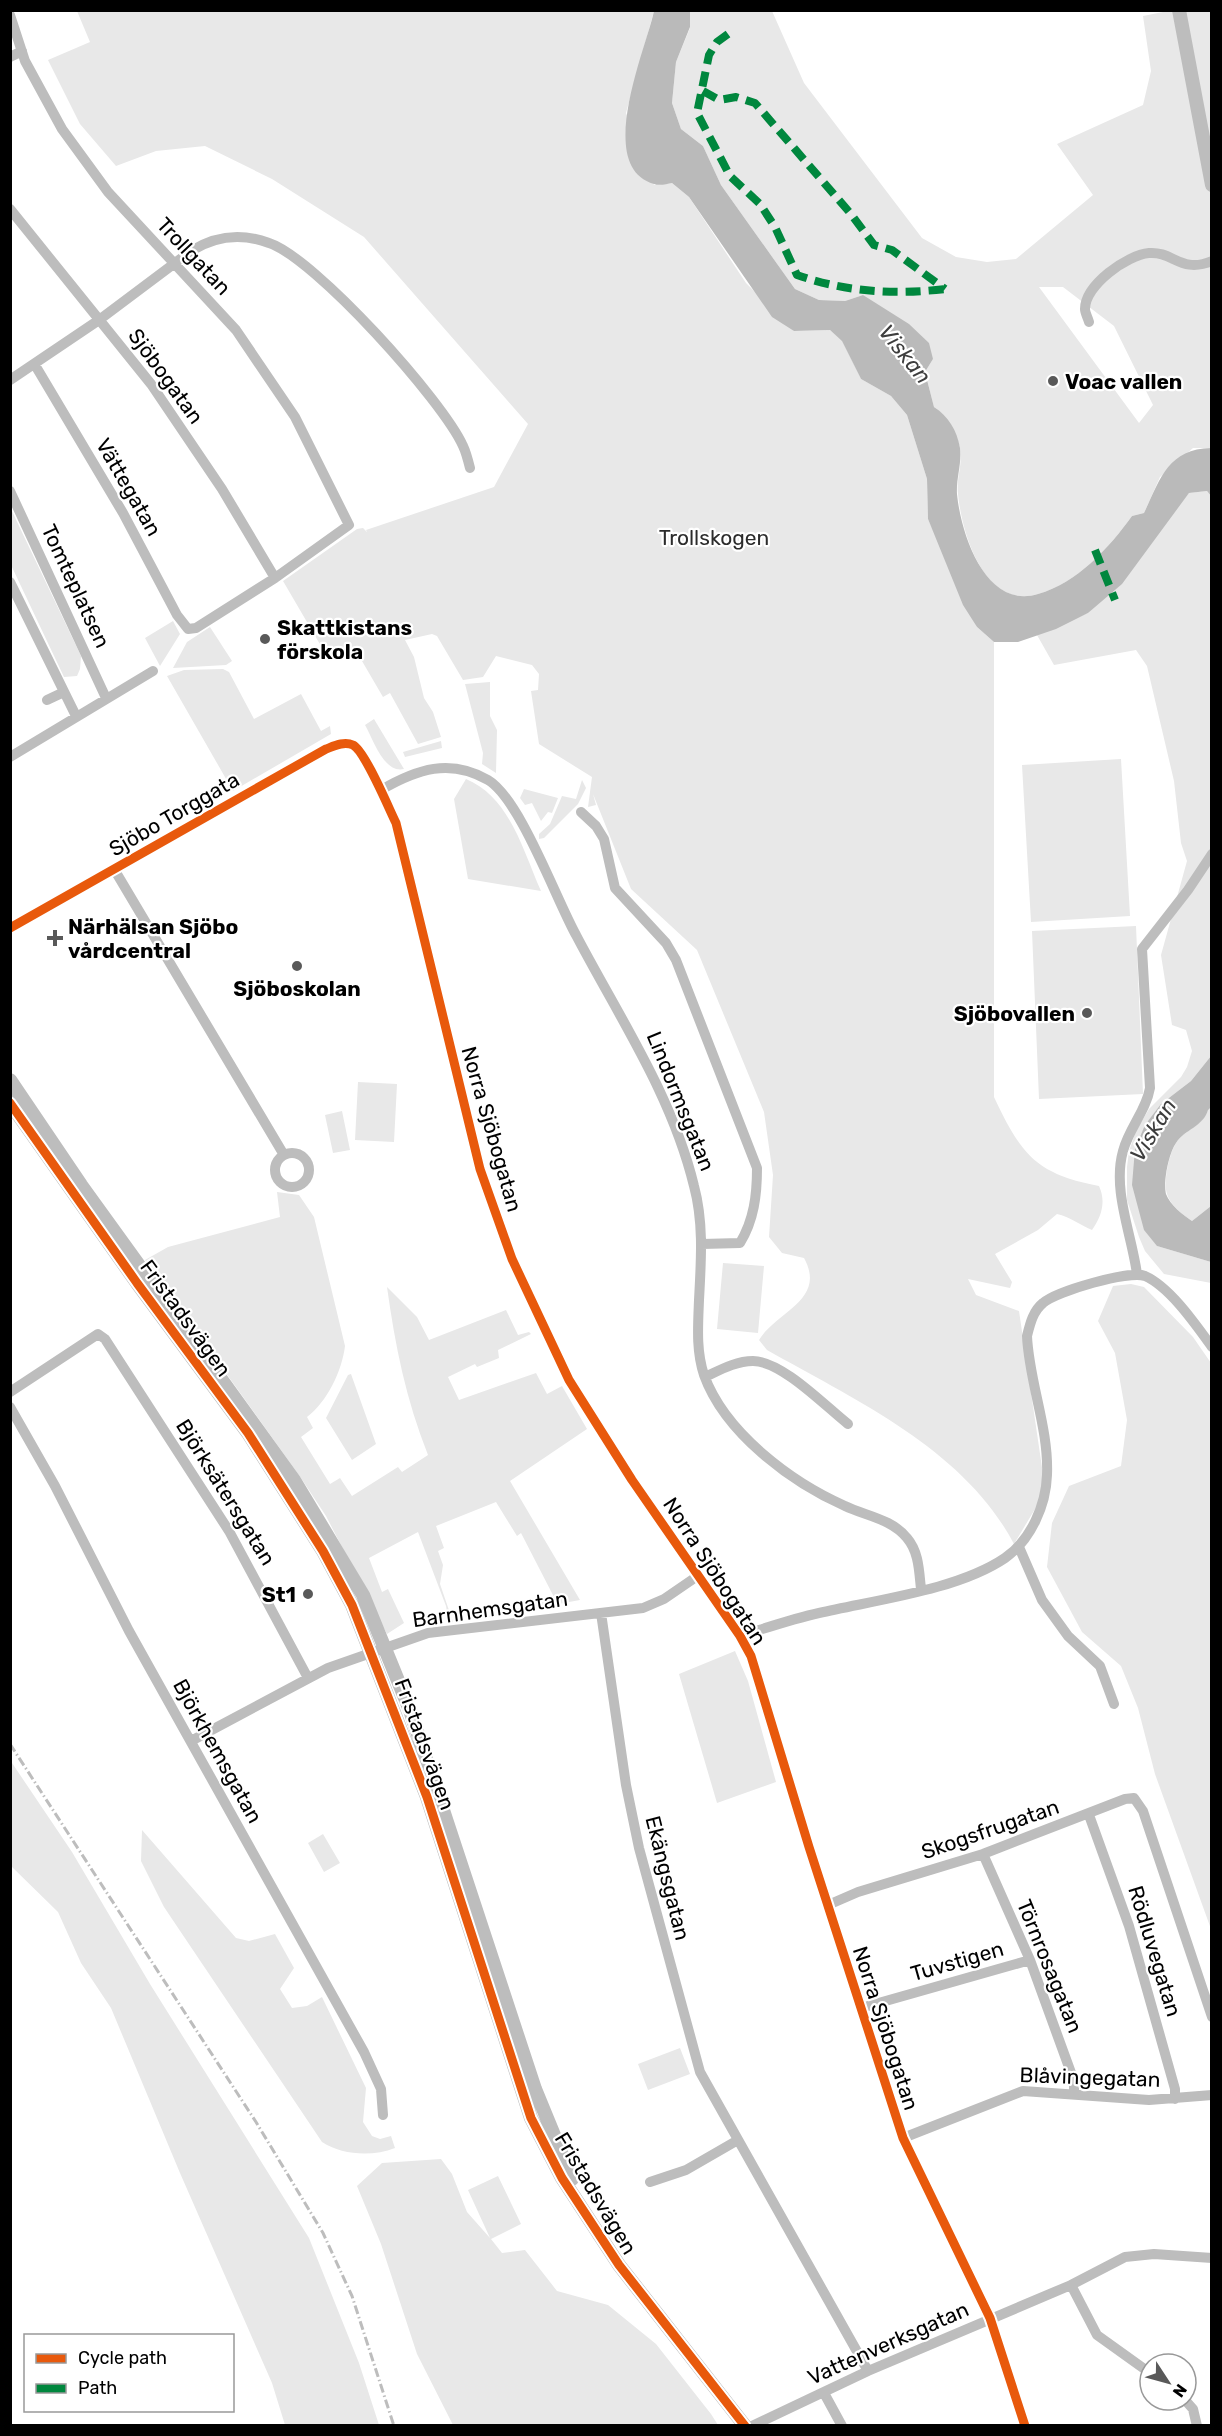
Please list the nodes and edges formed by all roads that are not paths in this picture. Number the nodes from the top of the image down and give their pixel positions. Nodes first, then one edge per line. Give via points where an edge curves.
1 (1179, 10) edge
2 (10, 15) edge
3 (22, 51) junction
4 (10, 57) edge
5 (1212, 185) edge
6 (10, 209) edge
7 (1212, 261) edge
8 (174, 265) junction
9 (99, 320) junction
10 (1089, 322) dead end
11 (35, 365) junction
12 (10, 380) edge
13 (470, 468) dead end
14 (10, 491) edge
15 (275, 578) junction
16 (10, 582) edge
17 (153, 671) dead end
18 (64, 692) junction
19 (106, 698) junction
20 (47, 700) dead end
21 (76, 716) junction
22 (358, 748) joint
23 (10, 757) edge
24 (381, 790) junction
25 (581, 812) dead end
26 (1212, 854) edge
27 (114, 869) junction
28 (10, 928) edge
29 (10, 1080) edge
30 (10, 1103) edge
31 (284, 1155) dead end
32 (702, 1244) junction
33 (1137, 1274) junction
34 (1212, 1347) edge
35 (705, 1377) junction
36 (10, 1392) edge
37 (10, 1407) edge
38 (848, 1424) dead end
39 (1018, 1547) junction
40 (699, 1575) junction
41 (921, 1589) junction
42 (601, 1613) junction
43 (740, 1636) junction
44 (385, 1647) junction
45 (371, 1652) junction
46 (308, 1678) junction
47 (1114, 1704) dead end
48 (191, 1741) junction
49 (1089, 1815) junction
50 (983, 1854) junction
51 (828, 1905) junction
52 (1030, 1960) junction
53 (861, 2008) junction
54 (1212, 2017) edge
55 (1074, 2094) junction
56 (1212, 2095) edge
57 (1175, 2099) junction
58 (383, 2115) dead end
59 (903, 2138) junction
60 (738, 2140) junction
61 (650, 2182) dead end
62 (583, 2208) junction
63 (1212, 2258) edge
64 (1071, 2285) junction
65 (990, 2318) junction
66 (1138, 2364) edge
67 (868, 2371) junction
68 (824, 2393) junction
69 (746, 2426) edge
70 (752, 2426) edge
71 (842, 2426) edge
72 (1025, 2426) edge

1 - 5 street
2 - 3 street, Trollgatan
3 - 4 street
3 - 8 street, Trollgatan via 62,129 108,192
6 - 9 street, Sjöbogatan
7 - 10 street via 1190,267 1150,253 1136,256 1110,270 1092,290 1085,308
8 - 9 street
8 - 13 street via 204,243 225,237 249,237 272,243 290,254 341,297 430,396 463,445
8 - 15 street, Trollgatan via 236,330 295,417 350,525
9 - 11 street
9 - 15 street, Sjöbogatan via 151,384 222,489
11 - 12 street
11 - 15 street, Vättegatan via 188,629 196,628
14 - 19 street, Tomteplatsen
16 - 18 street
17 - 19 street
18 - 20 street
18 - 21 street
19 - 21 street
21 - 23 street
22 - 24 street, Norra Sjöbogatan
22 - 27 street, Sjöbo Torggata via 346,744 326,749
24 - 32 street, Lindormsgatan via 428,769 461,767 490,781 511,803 575,935 632,1032 666,1106 695,1186
24 - 40 street, Norra Sjöbogatan via 398,834 480,1169 512,1259 569,1380
25 - 32 street via 604,839 615,888 666,943 676,960 757,1168 756,1195 748,1230 740,1243
26 - 33 street via 1142,949 1150,1088 1147,1103 1122,1152 1121,1186
27 - 28 street, Sjöbo Torggata
27 - 31 street
29 - 44 street, Fristadsvägen via 294,1480 346,1564
30 - 45 street, Fristadsvägen via 248,1433 352,1605
32 - 35 street, Lindormsgatan via 697,1346
33 - 34 street via 1150,1279 1177,1303
33 - 39 street via 1050,1299 1032,1319 1028,1352 1047,1473 1042,1507
35 - 38 street via 742,1362 767,1363
35 - 41 street, Lindormsgatan via 725,1413 757,1450 817,1492 906,1535 917,1558
36 - 46 street, Björksätersgatan via 98,1334 105,1340 229,1531
37 - 48 street, Björkhemsgatan
39 - 41 street via 1004,1559 960,1580
39 - 47 street via 1042,1600 1068,1636 1100,1666
40 - 42 street, Barnhemsgatan via 654,1605
40 - 43 street, Norra Sjöbogatan
41 - 43 street
42 - 44 street, Barnhemsgatan via 428,1633
42 - 60 street, Ekängsgatan via 626,1785 654,1909 700,2072
43 - 51 street, Norra Sjöbogatan via 758,1676
44 - 45 street, Barnhemsgatan
44 - 62 street, Fristadsvägen via 427,1756 534,2089
45 - 46 street, Barnhemsgatan
45 - 62 street, Fristadsvägen via 430,1808 531,2118 562,2178
46 - 48 street, Barnhemsgatan
48 - 58 street, Björkhemsgatan via 364,2052 381,2089
49 - 50 street, Skogsfrugatan
49 - 54 street, Skogsfrugatan via 1134,1798 1143,1810
49 - 57 street, Rödluvegatan via 1129,1926
50 - 51 street, Skogsfrugatan
50 - 52 street, Törnrosagatan
51 - 53 street, Norra Sjöbogatan
52 - 53 street, Tuvstigen
52 - 55 street, Törnrosagatan via 1074,2081
53 - 59 street, Norra Sjöbogatan
55 - 57 street, Blåvingegatan
55 - 59 street, Blåvingegatan via 1013,2093
56 - 57 street, Blåvingegatan
59 - 65 street, Norra Sjöbogatan
60 - 61 street via 686,2170
60 - 67 street, Ekängsgatan
62 - 69 street, Fristadsvägen via 636,2288
63 - 64 street, Vattenverksgatan via 1154,2254 1125,2257
64 - 65 street, Vattenverksgatan
64 - 66 street via 1097,2335
65 - 67 street, Vattenverksgatan
65 - 72 street, Norra Sjöbogatan
67 - 68 street, Vattenverksgatan
68 - 70 street, Vattenverksgatan
68 - 71 street

